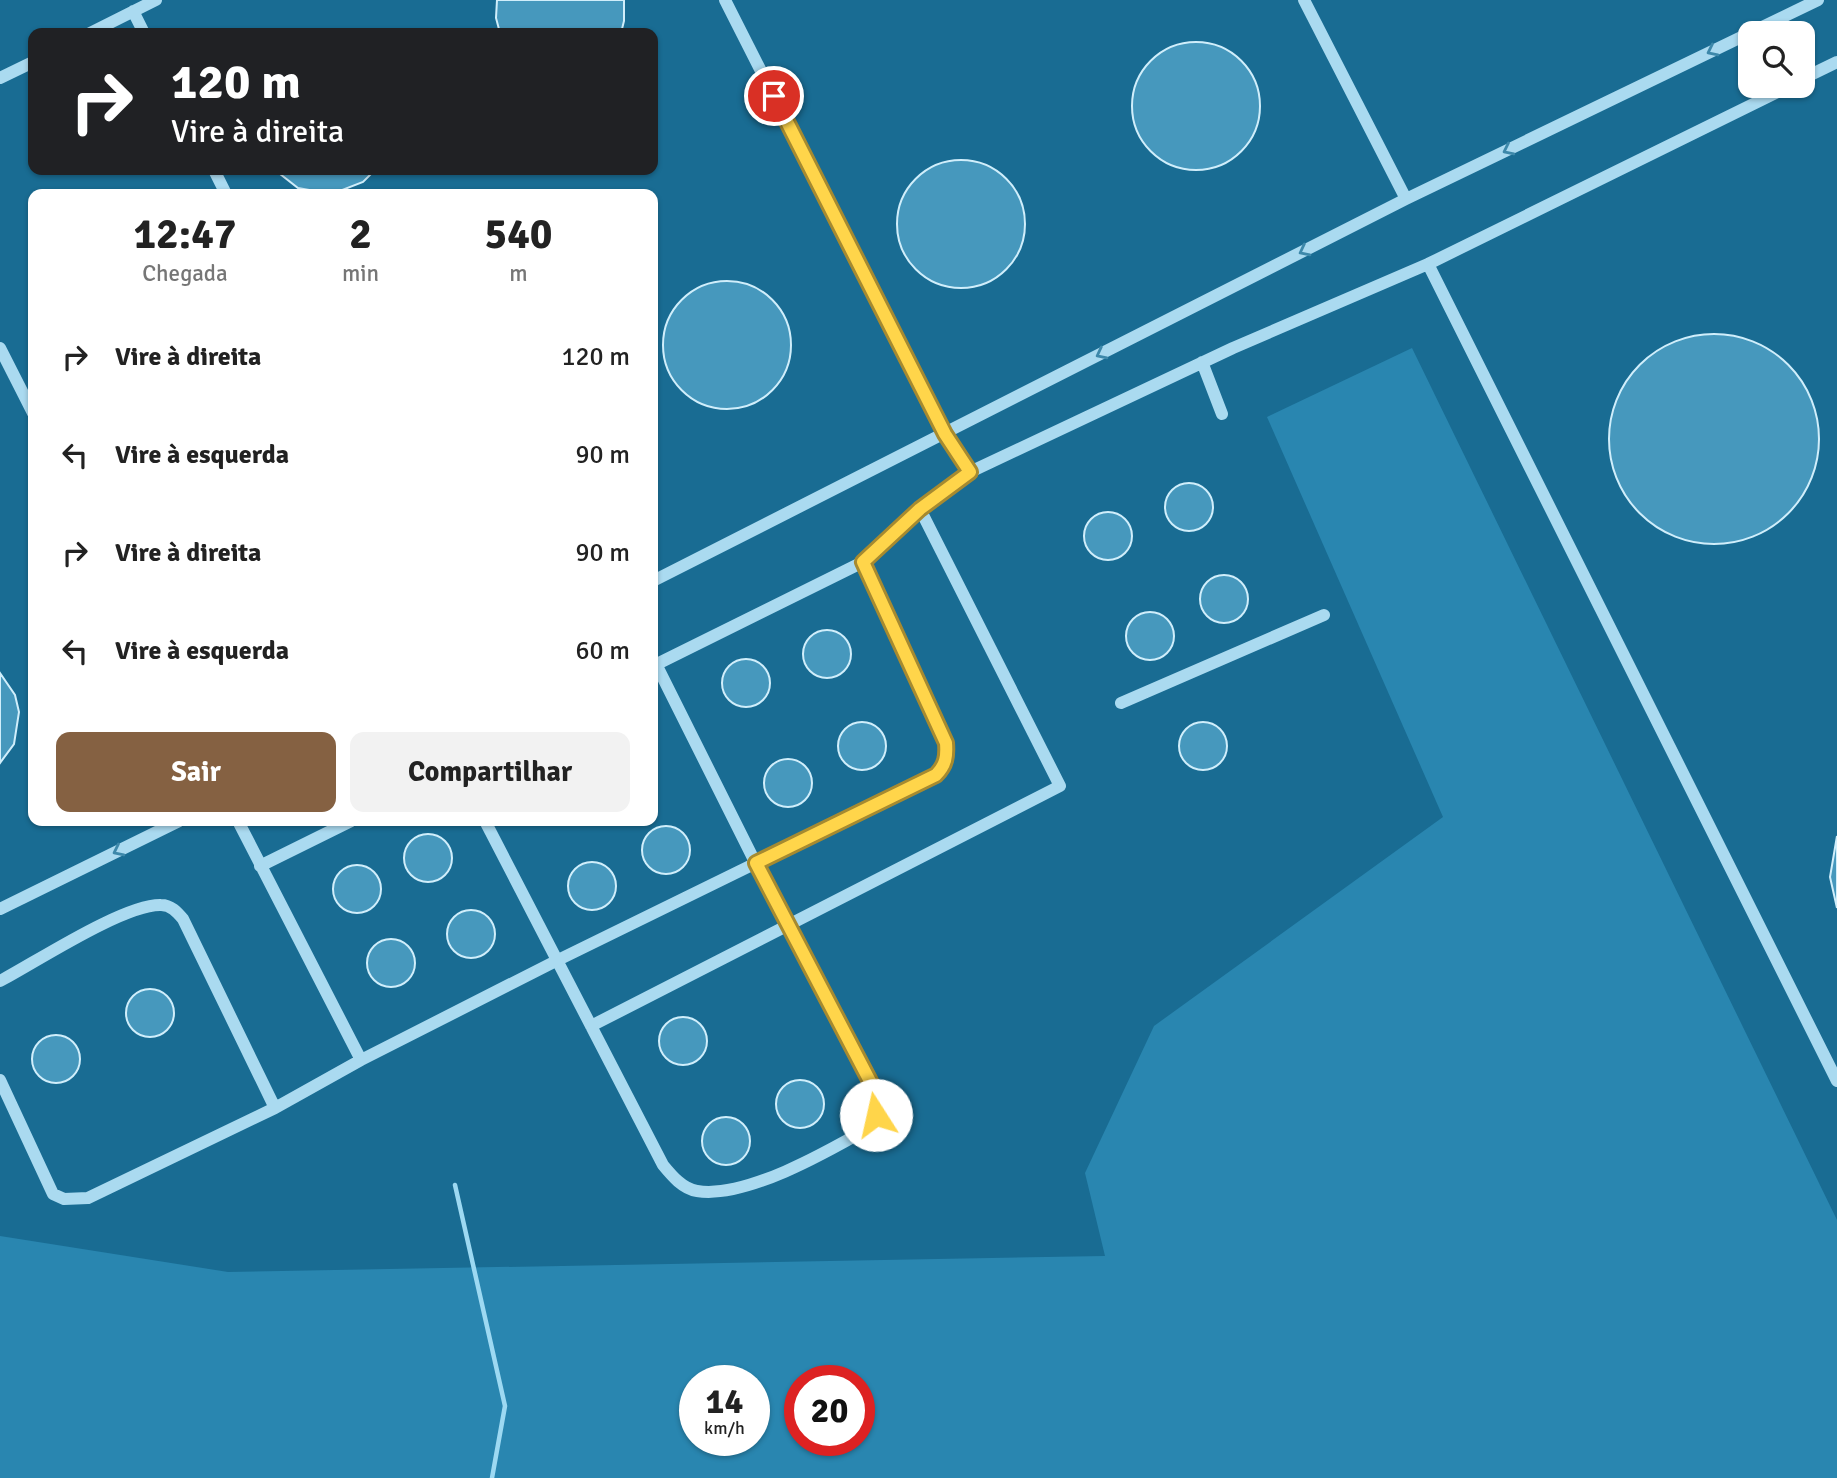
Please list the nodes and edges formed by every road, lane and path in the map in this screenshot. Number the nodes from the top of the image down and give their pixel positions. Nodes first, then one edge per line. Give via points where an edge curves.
1 (156, 0) edge
2 (725, 0) edge
3 (1304, 0) edge
4 (1818, 0) edge
5 (133, 11) junction
6 (100, 28) edge
7 (142, 28) edge
8 (1837, 62) edge
9 (28, 64) edge
10 (1815, 73) edge
11 (0, 78) edge
12 (1766, 98) edge
13 (1406, 199) junction
14 (1429, 264) junction
15 (0, 348) edge
16 (1202, 362) junction
17 (28, 403) edge
18 (1222, 414) dead end
19 (945, 434) junction
20 (970, 472) junction
21 (920, 509) junction
22 (863, 562) junction
23 (658, 578) edge
24 (1324, 615) dead end
25 (658, 663) edge
26 (658, 673) edge
27 (1121, 703) dead end
28 (169, 826) edge
29 (240, 826) edge
30 (341, 826) edge
31 (488, 826) edge
32 (756, 863) junction
33 (260, 866) junction
34 (0, 909) edge
35 (788, 923) junction
36 (556, 961) junction
37 (0, 981) edge
38 (591, 1027) junction
39 (361, 1060) junction
40 (0, 1080) edge
41 (1837, 1081) edge
42 (275, 1108) junction

1 - 5 lane
2 - 19 lane
3 - 13 lane
4 -> 13 lane
5 - 6 lane
5 - 7 lane
8 - 10 lane
9 - 11 lane
12 - 14 lane
13 -> 19 lane
14 - 16 lane
14 - 41 lane
15 - 17 lane
16 - 18 lane
16 - 20 lane
19 - 20 lane
19 - 23 lane
20 - 21 lane
21 - 22 lane
21 - 35 lane via 1060,786
22 - 25 lane
22 - 32 lane via 946,743 943,768
24 - 27 lane
26 - 32 lane
28 -> 34 lane
29 - 33 lane
30 - 33 lane
31 - 36 lane
32 - 35 lane
32 - 36 lane
33 - 39 lane
35 - 38 lane
35 - 38 lane via 873,1087 876,1115 869,1128 853,1137 746,1188 694,1191 675,1180 663,1165
36 - 38 lane
36 - 39 lane
37 - 42 lane via 114,919 152,906 173,908 183,919
39 - 42 lane
40 - 42 lane via 53,1194 64,1199 88,1198

